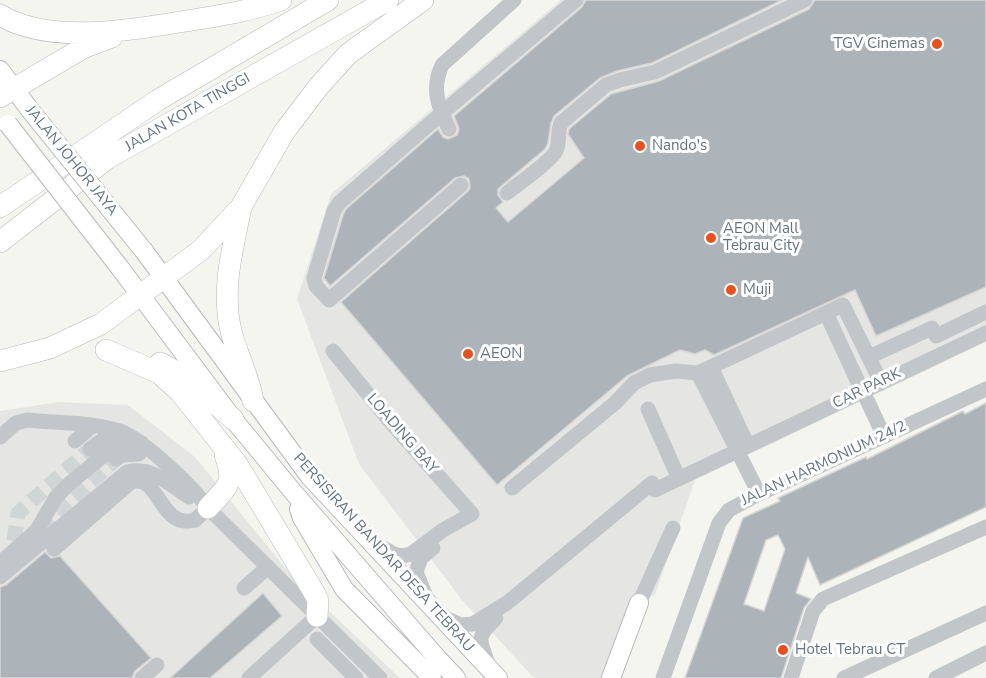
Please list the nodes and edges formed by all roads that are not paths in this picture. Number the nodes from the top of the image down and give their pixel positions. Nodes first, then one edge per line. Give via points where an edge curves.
1 (281, 0) edge
2 (328, 0) edge
3 (387, 0) edge
4 (423, 0) edge
5 (514, 0) edge
6 (576, 0) edge
7 (804, 0) edge
8 (0, 15) edge
9 (123, 32) junction
10 (0, 70) edge
11 (7, 92) edge
12 (440, 107) junction
13 (4, 119) edge
14 (449, 129) dead end
15 (461, 185) dead end
16 (507, 193) dead end
17 (0, 207) edge
18 (241, 207) junction
19 (0, 242) edge
20 (144, 251) joint
21 (120, 268) joint
22 (163, 278) junction
23 (141, 294) junction
24 (986, 312) edge
25 (826, 313) junction
26 (986, 333) edge
27 (50, 348) junction
28 (106, 350) junction
29 (333, 351) dead end
30 (869, 357) junction
31 (0, 361) edge
32 (705, 370) junction
33 (858, 381) dead end
34 (881, 382) junction
35 (986, 389) edge
36 (867, 400) dead end
37 (254, 401) junction
38 (648, 409) dead end
39 (233, 418) junction
40 (92, 426) junction
41 (125, 433) junction
42 (884, 436) junction
43 (0, 437) edge
44 (75, 441) tunnel mouth
45 (221, 442) junction
46 (142, 443) junction
47 (740, 444) junction
48 (90, 449) tunnel mouth
49 (116, 459) tunnel mouth
50 (742, 460) dead end
51 (679, 479) junction
52 (512, 488) dead end
53 (294, 493) junction
54 (759, 494) junction
55 (127, 497) dead end
56 (188, 497) junction
57 (208, 508) junction
58 (472, 514) junction
59 (673, 528) dead end
60 (986, 528) edge
61 (365, 537) junction
62 (81, 538) dead end
63 (54, 549) dead end
64 (0, 563) edge
65 (268, 567) junction
66 (0, 577) edge
67 (244, 588) dead end
68 (507, 603) junction
69 (639, 603) joint
70 (434, 611) junction
71 (986, 613) edge
72 (317, 616) junction
73 (317, 639) dead end
74 (986, 653) edge
75 (157, 665) dead end
76 (494, 674) edge
77 (142, 678) edge
78 (249, 678) edge
79 (356, 678) edge
80 (380, 678) edge
81 (432, 678) edge
82 (456, 678) edge
83 (611, 678) edge
84 (663, 678) edge
85 (791, 678) edge
86 (844, 678) edge
87 (936, 678) edge

1 - 9 highway via 253,10
2 - 17 highway, JALAN KOTA TINGGI via 158,100
3 - 19 highway, JALAN KOTA TINGGI via 108,158
4 - 18 highway via 348,54 319,86 284,132
5 - 12 street via 442,65 436,84
6 - 12 street
7 - 16 street via 786,15 655,72 606,85 561,123 557,150 549,159
8 - 9 highway via 41,29
9 - 11 highway via 82,48
10 - 11 main road, JALAN JOHOR JAYA
11 - 20 main road, JALAN JOHOR JAYA, bridge via 30,110
12 - 14 street
12 - 15 street via 339,203 314,278 316,286 329,300
13 - 21 main road, JALAN JOHOR JAYA, bridge
18 - 22 highway via 201,250
18 - 37 highway via 228,271 227,297 230,329
20 - 22 main road, PERSISIRAN BANDAR DESA TEBRAU
21 - 23 main road, PERSISIRAN BANDAR DESA TEBRAU
22 - 23 highway
22 - 37 main road, PERSISIRAN BANDAR DESA TEBRAU
23 - 27 highway via 101,324
23 - 39 main road, PERSISIRAN BANDAR DESA TEBRAU
24 - 30 street via 936,336 932,328
25 - 30 street via 843,305
25 - 32 street
25 - 33 street
26 - 34 street, CAR PARK
27 - 28 highway
27 - 31 highway
28 - 39 highway via 141,355 167,366
28 - 45 highway via 159,373
29 - 58 street, LOADING BAY
30 - 34 street
32 - 47 street
32 - 52 street via 650,375 634,383
34 - 47 street, CAR PARK
35 - 42 street, JALAN HARMONIUM 24/2
36 - 42 street
37 - 61 main road, PERSISIRAN BANDAR DESA TEBRAU via 310,477
38 - 51 street
39 - 53 main road, PERSISIRAN BANDAR DESA TEBRAU
40 - 41 street
40 - 43 street via 27,420 16,423
40 - 44 street
41 - 46 street
41 - 48 street via 107,437
42 - 54 street, JALAN HARMONIUM 24/2
45 - 57 highway via 231,478
45 - 72 highway via 315,594
46 - 57 street
46 - 64 street via 115,446 88,468 56,497 37,530
47 - 51 street, CAR PARK
49 - 56 street via 140,454
50 - 54 street
51 - 68 street, CAR PARK via 654,486
53 - 81 main road via 302,518 344,589
53 - 82 main road, PERSISIRAN BANDAR DESA TEBRAU
54 - 84 street, JALAN HARMONIUM 24/2 via 729,510 721,519
55 - 62 street
56 - 57 street
56 - 66 street via 151,471 127,472
57 - 63 street via 195,520 180,521 147,483 137,480
57 - 65 street
58 - 61 street via 402,556
58 - 70 street via 419,562 416,572
59 - 69 street
60 - 85 street via 823,599 813,611
61 - 70 main road, PERSISIRAN BANDAR DESA TEBRAU
65 - 67 street
65 - 72 street
68 - 70 street via 467,626 455,624
68 - 76 street via 482,634 481,645
69 - 83 main road
70 - 76 main road, PERSISIRAN BANDAR DESA TEBRAU
71 - 86 street
72 - 78 street
72 - 80 street
73 - 79 street
74 - 87 street
75 - 77 street

